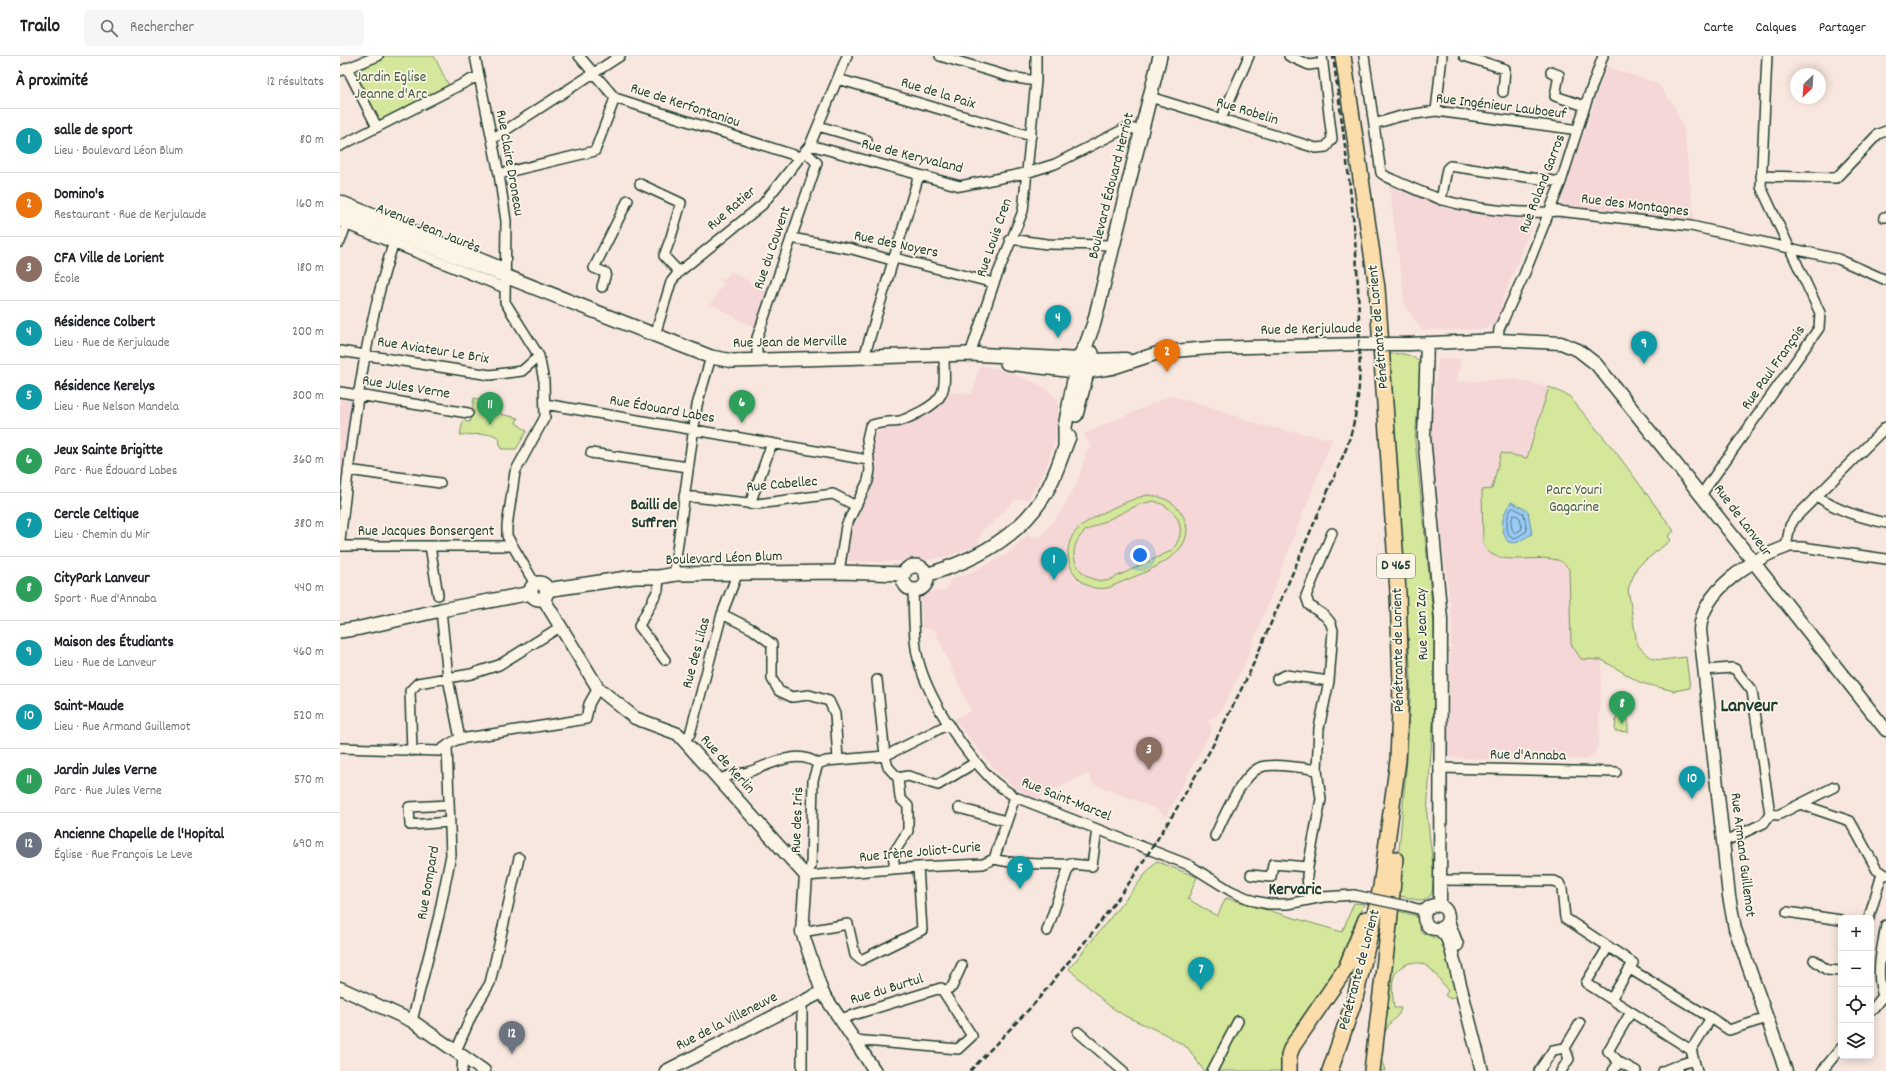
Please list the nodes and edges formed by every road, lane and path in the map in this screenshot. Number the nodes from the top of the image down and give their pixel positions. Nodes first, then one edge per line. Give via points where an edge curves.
1 (378, 56) edge
2 (475, 56) edge
3 (579, 56) edge
4 (620, 56) edge
5 (848, 56) edge
6 (940, 56) edge
7 (1036, 56) edge
8 (1160, 56) edge
9 (1249, 56) edge
10 (1289, 56) edge
11 (1343, 56) edge
12 (1364, 56) edge
13 (1442, 56) edge
14 (1464, 56) edge
15 (1603, 56) edge
16 (1767, 56) edge
17 (1323, 60) edge
18 (344, 69) edge
19 (1551, 72) dead end
20 (594, 74) junction
21 (478, 76) junction
22 (838, 79) junction
23 (1036, 81) junction
24 (1503, 92) dead end
25 (1150, 97) junction
26 (615, 98) junction
27 (1585, 106) junction
28 (1436, 111) junction
29 (1221, 119) junction
30 (1374, 124) junction
31 (818, 126) junction
32 (377, 127) junction
33 (1142, 130) junction
34 (1886, 131) edge
35 (1578, 132) junction
36 (1031, 136) junction
37 (492, 139) junction
38 (867, 140) dead end
39 (340, 146) edge
40 (805, 151) junction
41 (1026, 173) junction
42 (499, 174) junction
43 (919, 175) junction
44 (1761, 176) junction
45 (1561, 182) junction
46 (640, 184) dead end
47 (340, 200) edge
48 (628, 200) dead end
49 (1440, 200) junction
50 (1548, 212) junction
51 (344, 218) edge
52 (791, 238) junction
53 (395, 239) junction
54 (1010, 239) junction
55 (340, 242) edge
56 (1114, 245) junction
57 (1790, 249) junction
58 (893, 259) junction
59 (679, 272) junction
60 (505, 277) junction
61 (1886, 280) edge
62 (994, 283) junction
63 (602, 287) dead end
64 (655, 335) junction
65 (1498, 340) junction
66 (1427, 343) junction
67 (1561, 343) joint
68 (340, 351) edge
69 (970, 354) junction
70 (364, 355) junction
71 (944, 355) junction
72 (539, 356) junction
73 (711, 357) junction
74 (864, 357) junction
75 (757, 360) junction
76 (1083, 366) junction
77 (340, 392) edge
78 (357, 394) junction
79 (545, 404) junction
80 (468, 413) dead end
81 (1886, 427) edge
82 (694, 430) junction
83 (772, 443) junction
84 (591, 453) dead end
85 (868, 460) junction
86 (688, 467) junction
87 (348, 470) junction
88 (440, 483) dead end
89 (1701, 494) junction
90 (684, 496) junction
91 (1817, 496) junction
92 (750, 504) junction
93 (856, 506) junction
94 (1886, 523) edge
95 (1332, 533) dead end
96 (340, 541) edge
97 (340, 546) edge
98 (430, 546) junction
99 (512, 546) junction
100 (1786, 547) junction
101 (1886, 559) edge
102 (1754, 563) junction
103 (738, 572) junction
104 (839, 572) junction
105 (676, 574) junction
106 (904, 574) junction
107 (926, 575) junction
108 (659, 577) junction
109 (913, 590) junction
110 (539, 591) junction
111 (438, 595) dead end
112 (441, 610) junction
113 (722, 614) junction
114 (560, 627) junction
115 (360, 628) junction
116 (340, 632) edge
117 (340, 636) edge
118 (665, 660) dead end
119 (1704, 670) junction
120 (448, 678) junction
121 (1277, 679) dead end
122 (877, 680) dead end
123 (1329, 681) junction
124 (598, 688) junction
125 (949, 724) junction
126 (1886, 730) edge
127 (460, 739) junction
128 (683, 740) junction
129 (447, 747) junction
130 (340, 748) edge
131 (412, 751) junction
132 (885, 756) junction
133 (838, 760) junction
134 (1398, 760) junction
135 (976, 762) junction
136 (818, 764) junction
137 (1439, 768) junction
138 (1318, 770) junction
139 (1616, 772) dead end
140 (898, 778) junction
141 (720, 781) junction
142 (1834, 788) dead end
143 (1015, 797) junction
144 (1800, 804) junction
145 (449, 805) junction
146 (959, 808) dead end
147 (1770, 814) junction
148 (1006, 821) junction
149 (450, 822) junction
150 (1391, 823) junction
151 (1097, 829) junction
152 (1216, 836) dead end
153 (1723, 839) junction
154 (519, 858) dead end
155 (994, 859) junction
156 (1070, 863) junction
157 (918, 867) junction
158 (1308, 867) junction
159 (895, 868) junction
160 (1884, 874) edge
161 (1250, 875) dead end
162 (806, 876) junction
163 (1440, 880) junction
164 (1309, 900) junction
165 (1440, 905) junction
166 (1425, 911) junction
167 (1787, 912) dead end
168 (1870, 915) edge
169 (1838, 920) edge
170 (1443, 925) junction
171 (1886, 925) edge
172 (1047, 931) dead end
173 (802, 932) junction
174 (1608, 947) junction
175 (1884, 947) edge
176 (1814, 960) dead end
177 (962, 965) dead end
178 (1632, 966) junction
179 (1838, 971) edge
180 (1875, 974) edge
181 (340, 988) edge
182 (942, 989) junction
183 (822, 992) junction
184 (1884, 997) edge
185 (1611, 999) junction
186 (802, 1002) junction
187 (1874, 1008) edge
188 (1631, 1012) junction
189 (1711, 1018) junction
190 (1767, 1018) junction
191 (840, 1019) junction
192 (412, 1021) junction
193 (1238, 1021) dead end
194 (1580, 1023) dead end
195 (1078, 1032) dead end
196 (854, 1040) junction
197 (1565, 1048) junction
198 (1691, 1050) junction
199 (1838, 1052) edge
200 (459, 1053) junction
201 (1694, 1060) junction
202 (1619, 1062) junction
203 (1678, 1068) edge
204 (462, 1071) edge
205 (484, 1071) edge
206 (666, 1071) edge
207 (802, 1071) edge
208 (875, 1071) edge
209 (1123, 1071) edge
210 (1212, 1071) edge
211 (1289, 1071) edge
212 (1330, 1071) edge
213 (1372, 1071) edge
214 (1482, 1071) edge
215 (1539, 1071) edge
216 (1561, 1071) edge
217 (1613, 1071) edge
218 (1636, 1071) edge
219 (1663, 1071) edge
220 (1697, 1071) edge
221 (1786, 1071) edge
222 (1822, 1071) edge

1 - 18 street
2 - 21 street, Rue Claire Droneau
3 - 20 street, Rue de Kerfontaniou
4 - 20 street
5 - 22 street, Rue Ratier
6 - 23 street via 1010,77
7 - 23 street, Rue Louis Cren
8 - 25 main road, Boulevard Édouard Herriot
9 - 29 street
10 - 17 street via 1309,65
11 - 134 main road, Pénétrante de Lorient / D 465 via 1377,288 1401,639
12 - 30 street
13 - 28 street
14 - 24 street via 1505,69
15 - 27 street, Rue Roland Garros
16 - 44 street, Rue Paul François
17 - 29 street, Rue Robelin via 1332,139 1326,147 1316,148
18 - 32 street
19 - 27 street via 1559,75 1555,96
20 - 26 street, Rue de Kerfontaniou
20 - 37 street
21 - 32 street
21 - 37 street, Rue Claire Droneau
22 - 31 street, Rue Ratier
22 - 36 street, Rue de la Paix
23 - 36 street, Rue Louis Cren
25 - 29 street, Rue Robelin
25 - 33 main road, Boulevard Édouard Herriot
26 - 40 street, Rue de Kerfontaniou
26 - 42 street via 595,151
27 - 35 street, Rue Roland Garros
28 - 30 street, Rue Ingénieur Lauboeuf via 1401,116
28 - 35 street, Rue Ingénieur Lauboeuf via 1572,129
30 - 49 street, Rue des Montagnes via 1381,173
31 - 38 street
31 - 40 street, Rue Ratier
32 - 39 street
33 - 41 street, Rue de Keryvaland via 1126,128 1055,164
33 - 56 main road, Boulevard Édouard Herriot
34 - 44 street via 1877,135 1836,178
35 - 45 street, Rue Roland Garros
36 - 41 street, Rue Louis Cren
37 - 42 street, Rue Claire Droneau
40 - 43 street, Rue de Keryvaland
40 - 52 street, Rue du Couvent via 817,163
40 - 59 street, Rue Ratier via 762,205
41 - 43 street, Rue de Keryvaland via 960,186
41 - 54 street, Rue Louis Cren via 1023,211
42 - 60 street, Rue Claire Droneau via 506,221
43 - 58 street
44 - 57 street, Rue Paul François via 1761,187
45 - 49 street via 1450,166 1446,169
45 - 50 street, Rue Roland Garros
46 - 59 street via 681,203 664,256
47 - 60 street
48 - 63 street via 594,268 606,273
49 - 50 street, Rue des Montagnes via 1480,208
50 - 57 street, Rue des Montagnes via 1691,226
50 - 65 street, Rue Roland Garros via 1524,274 1502,319 1497,332
51 - 53 main road, Avenue Jean Jaurès
51 - 55 street
52 - 58 street, Rue des Noyers
52 - 75 street, Rue du Couvent via 757,338
53 - 60 main road, Avenue Jean Jaurès
53 - 70 street via 384,268
54 - 56 street via 1047,244
54 - 62 street, Rue Louis Cren
56 - 76 main road, Boulevard Édouard Herriot
57 - 61 street, Rue des Montagnes via 1838,259
57 - 89 street, Rue Paul François via 1820,313 1819,328
58 - 62 street, Rue des Noyers
58 - 74 street
59 - 64 street, Rue Ratier via 671,282
60 - 64 main road, Rue Jean de Merville
60 - 72 street, Rue de Kerlin via 505,302
62 - 69 street, Rue Louis Cren
64 - 73 main road, Rue Jean de Merville
65 - 66 street, Rue de Kerjulaude
65 - 67 street, Rue de Kerjulaude
66 - 76 street, Rue de Kerjulaude, bridge via 1210,348 1161,352 1135,361 1128,359
66 - 137 street, Rue Jean Zay via 1424,437 1441,619
67 - 89 street, Rue de Lanveur via 1578,350 1596,364
68 - 70 street, Rue Aviateur Le Brix
69 - 71 main road, Rue Jean de Merville
69 - 76 main road, Rue de Kerjulaude
70 - 72 street, Rue Aviateur Le Brix via 490,375 522,371
70 - 78 street
71 - 74 main road, Rue Jean de Merville
71 - 85 street via 944,390 940,398 932,406 901,421 881,422 870,426 867,439
72 - 79 street, Rue de Kerlin
73 - 75 main road, Rue Jean de Merville via 733,361
73 - 82 street via 700,392
74 - 75 main road, Rue Jean de Merville
76 - 107 main road via 1065,427 1065,445 1058,469 1045,494 1024,522 997,544 974,558
77 - 78 street, Rue Jules Verne
78 - 80 street, Rue Jules Verne
78 - 87 street
79 - 82 street, Rue Édouard Labes
79 - 99 street, Rue de Kerlin via 545,417 515,472 507,526 507,536
81 - 91 street
82 - 83 street, Rue Édouard Labes
82 - 86 street
83 - 85 street, Rue Édouard Labes
83 - 92 street
84 - 86 street
85 - 93 street via 868,481
86 - 90 street
87 - 88 street
87 - 96 street
89 - 102 street, Rue de Lanveur
90 - 92 street, Rue Cabellec
90 - 105 street
91 - 94 street via 1860,518
91 - 100 street via 1794,518
92 - 93 street, Rue Cabellec via 833,494
93 - 104 street via 846,526
95 - 123 street via 1306,596 1309,605 1325,616 1333,630
97 - 98 street, Rue Jacques Bonsergent
98 - 99 street, Rue Jacques Bonsergent
98 - 111 street
99 - 110 street, Rue de Kerlin
100 - 101 street
100 - 102 street, Rue Armand Guillemot
102 - 119 street, Rue Armand Guillemot via 1725,584 1704,611 1700,630
102 - 126 street, Rue de Lanveur
103 - 104 main road, Boulevard Léon Blum
103 - 105 main road, Boulevard Léon Blum
103 - 113 street, Rue des Lilas
104 - 106 main road, Boulevard Léon Blum
105 - 108 main road, Boulevard Léon Blum
106 - 107 main road via 909,568 918,567
106 - 109 main road via 905,584
107 - 109 main road via 923,587
108 - 110 main road, Boulevard Léon Blum via 634,577
108 - 118 street via 658,590 640,626
109 - 125 street, Rue Saint-Marcel via 918,654 936,702
110 - 112 main road, Boulevard Léon Blum
110 - 114 street, Rue de Kerlin
112 - 115 main road, Boulevard Léon Blum
112 - 120 street
113 - 128 street, Rue des Lilas via 690,734
113 - 133 street via 752,629 772,644 772,679 779,691 792,697 809,695 829,701 836,714
114 - 120 street via 500,665
114 - 124 street, Rue de Kerlin
115 - 116 main road, Boulevard Léon Blum
115 - 117 main road, Boulevard Léon Blum
116 - 117 main road, Boulevard Léon Blum
119 - 147 street via 1735,669 1752,692
119 - 153 street, Rue Armand Guillemot
120 - 127 street
120 - 131 street via 418,684 410,691
121 - 123 street via 1286,674
122 - 132 street
123 - 138 street via 1319,728
124 - 127 street via 589,704 586,719
124 - 128 street, Rue de Kerlin via 635,718 678,734
125 - 132 street
125 - 135 street, Rue Saint-Marcel
127 - 129 street
128 - 141 street, Rue de Kerlin
129 - 131 street via 439,751
129 - 145 street, Rue Bompard
130 - 131 street
132 - 133 street
132 - 140 street via 888,767
133 - 136 street
134 - 150 main road, Pénétrante de Lorient / D 465
134 - 213 main road via 1402,792
135 - 140 street via 938,785 908,776
135 - 143 street, Rue Saint-Marcel via 992,780
136 - 141 street via 811,759 792,758 768,763 748,772 724,776
136 - 162 street, Rue des Iris via 813,780 811,866
137 - 139 street, Rue d'Annaba
137 - 163 street, Rue Jean Zay
138 - 152 street via 1269,765 1261,767 1254,772 1226,810
138 - 158 street via 1321,799
140 - 159 street via 900,798 908,806 908,831 893,854
141 - 162 street, Rue de Kerlin
142 - 144 street
143 - 148 street, Rue Irène Joliot-Curie
143 - 151 street, Rue Saint-Marcel
144 - 147 street via 1778,815
144 - 160 street via 1850,821 1877,870
145 - 149 street, Rue Bompard
145 - 149 street via 409,807 410,825
146 - 148 street
147 - 153 street via 1764,823 1730,839
148 - 155 street, Rue Irène Joliot-Curie
149 - 192 street, Rue Bompard via 451,855 439,915
150 - 211 main road via 1367,917 1357,944 1346,968 1292,1047
150 - 212 main road, Pénétrante de Lorient / D 465 via 1369,942
151 - 156 street via 1092,866
151 - 164 street, Rue Saint-Marcel via 1189,865 1231,891 1254,901 1288,904
153 - 190 street, Rue Armand Guillemot via 1735,929
154 - 200 street via 490,983 473,1012
155 - 156 street via 1006,862
155 - 157 street, Rue Irène Joliot-Curie via 983,864
156 - 172 street
157 - 159 street, Rue Irène Joliot-Curie
157 - 173 street via 922,930 861,960 854,955 848,924
158 - 161 street via 1274,864 1271,877
158 - 164 street
159 - 162 street, Rue Irène Joliot-Curie
160 - 168 street
162 - 173 street
163 - 165 street, Rue Jean Zay
163 - 174 street via 1556,882 1562,889 1565,918
164 - 166 street, Rue Saint-Marcel, bridge via 1354,895
165 - 166 street via 1432,905
165 - 170 street via 1447,912
166 - 170 street via 1425,922 1431,928
167 - 169 street
170 - 214 street via 1456,943 1464,998
171 - 175 street
173 - 183 street
174 - 178 street
174 - 185 street via 1586,983
175 - 180 street
176 - 179 street via 1827,970
177 - 182 street via 952,987
178 - 185 street
178 - 189 street
180 - 184 street
181 - 192 street
182 - 191 street, Rue du Burtul
182 - 196 street via 972,1036 958,1049
183 - 186 street, Rue de la Villeneuve
183 - 191 street
184 - 187 street
185 - 188 street
186 - 206 street, Rue de la Villeneuve
186 - 207 street, Rue de la Villeneuve
188 - 198 street
188 - 202 street via 1608,1051
189 - 190 street via 1729,1030
189 - 198 street
190 - 221 street, Rue Armand Guillemot
191 - 196 street
192 - 200 street
193 - 210 street
194 - 197 street
195 - 209 street
196 - 208 street
197 - 215 street via 1553,1050
197 - 216 street via 1569,1059
198 - 201 street
199 - 222 street
200 - 204 street
200 - 205 street
201 - 203 street
201 - 220 street
202 - 217 street
202 - 218 street
203 - 219 street

